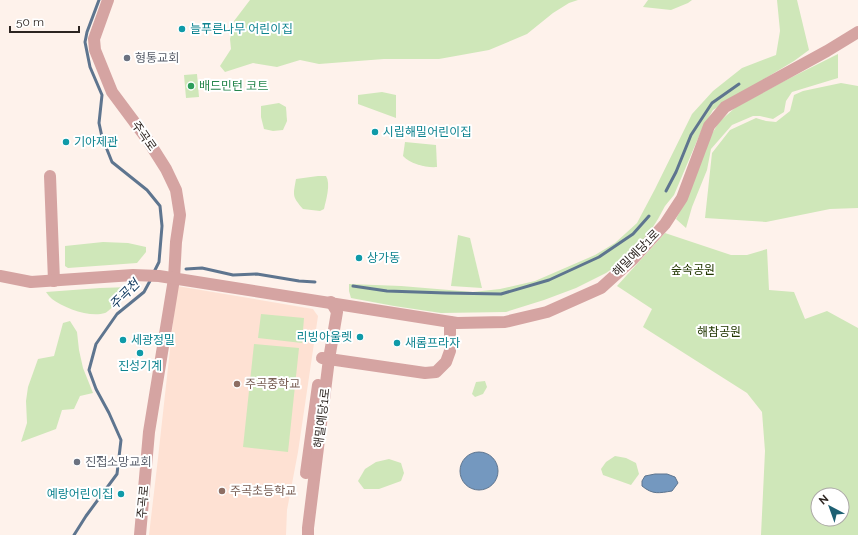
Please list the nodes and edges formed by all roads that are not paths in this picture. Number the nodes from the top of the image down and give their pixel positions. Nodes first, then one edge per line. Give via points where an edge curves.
1 (108, 0) edge
2 (858, 32) edge
3 (50, 176) dead end
4 (0, 276) edge
5 (174, 279) junction
6 (54, 281) junction
7 (331, 302) junction
8 (450, 322) junction
9 (326, 359) junction
10 (140, 535) edge
11 (300, 535) edge
12 (308, 535) edge

1 - 5 street, 주곡로 via 94,39 94,46 112,92 147,139 176,190 180,215
2 - 8 street, 해밀예당1로 via 725,107 709,126 682,198 665,224 633,259 600,288 547,312 505,322
3 - 6 street
4 - 6 street via 31,282
5 - 6 street via 133,275
5 - 7 street
5 - 10 street, 주곡로 via 149,432
7 - 8 street, 해밀예당1로
7 - 9 street, 해밀예당1로 via 336,312
8 - 9 street via 450,351 446,362 436,372 425,373
9 - 11 street, 해밀예당1로 via 312,427
9 - 12 street, 해밀예당1로

